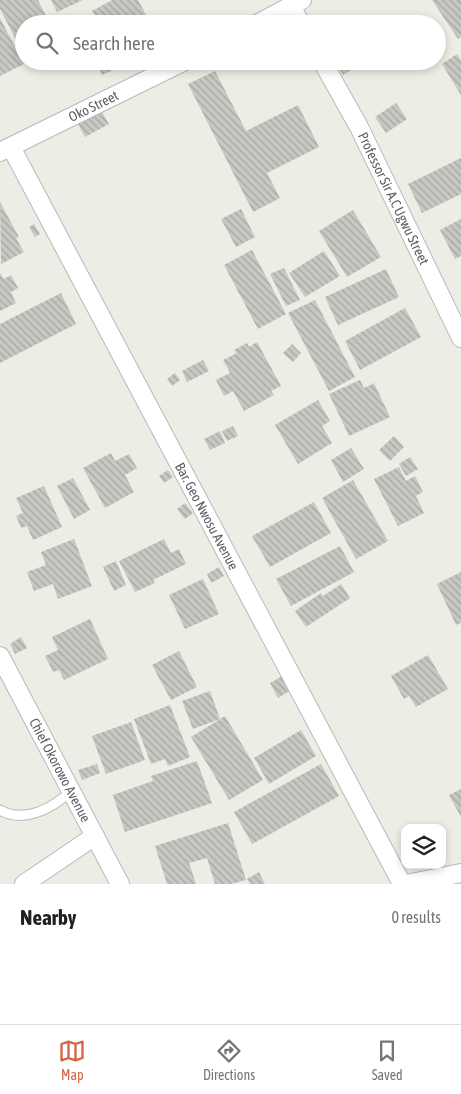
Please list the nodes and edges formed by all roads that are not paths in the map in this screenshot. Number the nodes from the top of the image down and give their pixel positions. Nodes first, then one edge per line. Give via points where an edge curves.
1 (297, 3) edge
2 (274, 15) edge
3 (167, 70) edge
4 (327, 70) edge
5 (6, 149) edge
6 (461, 338) edge
7 (0, 656) edge
8 (72, 791) junction
9 (0, 810) edge
10 (95, 836) junction
11 (461, 873) edge
12 (24, 884) edge
13 (120, 884) edge
14 (402, 884) edge
15 (406, 884) edge

1 - 2 street
3 - 5 street, Oko Street
4 - 6 street, Professor Sir A.C Ugwu Street via 359,127
5 - 14 street, Bar. Geo Nwosu Avenue
7 - 8 street, Chief Okorowo Avenue
8 - 9 lane via 39,812 22,815
8 - 10 street, Chief Okorowo Avenue
10 - 12 street
10 - 13 street, Chief Okorowo Avenue
11 - 15 street

